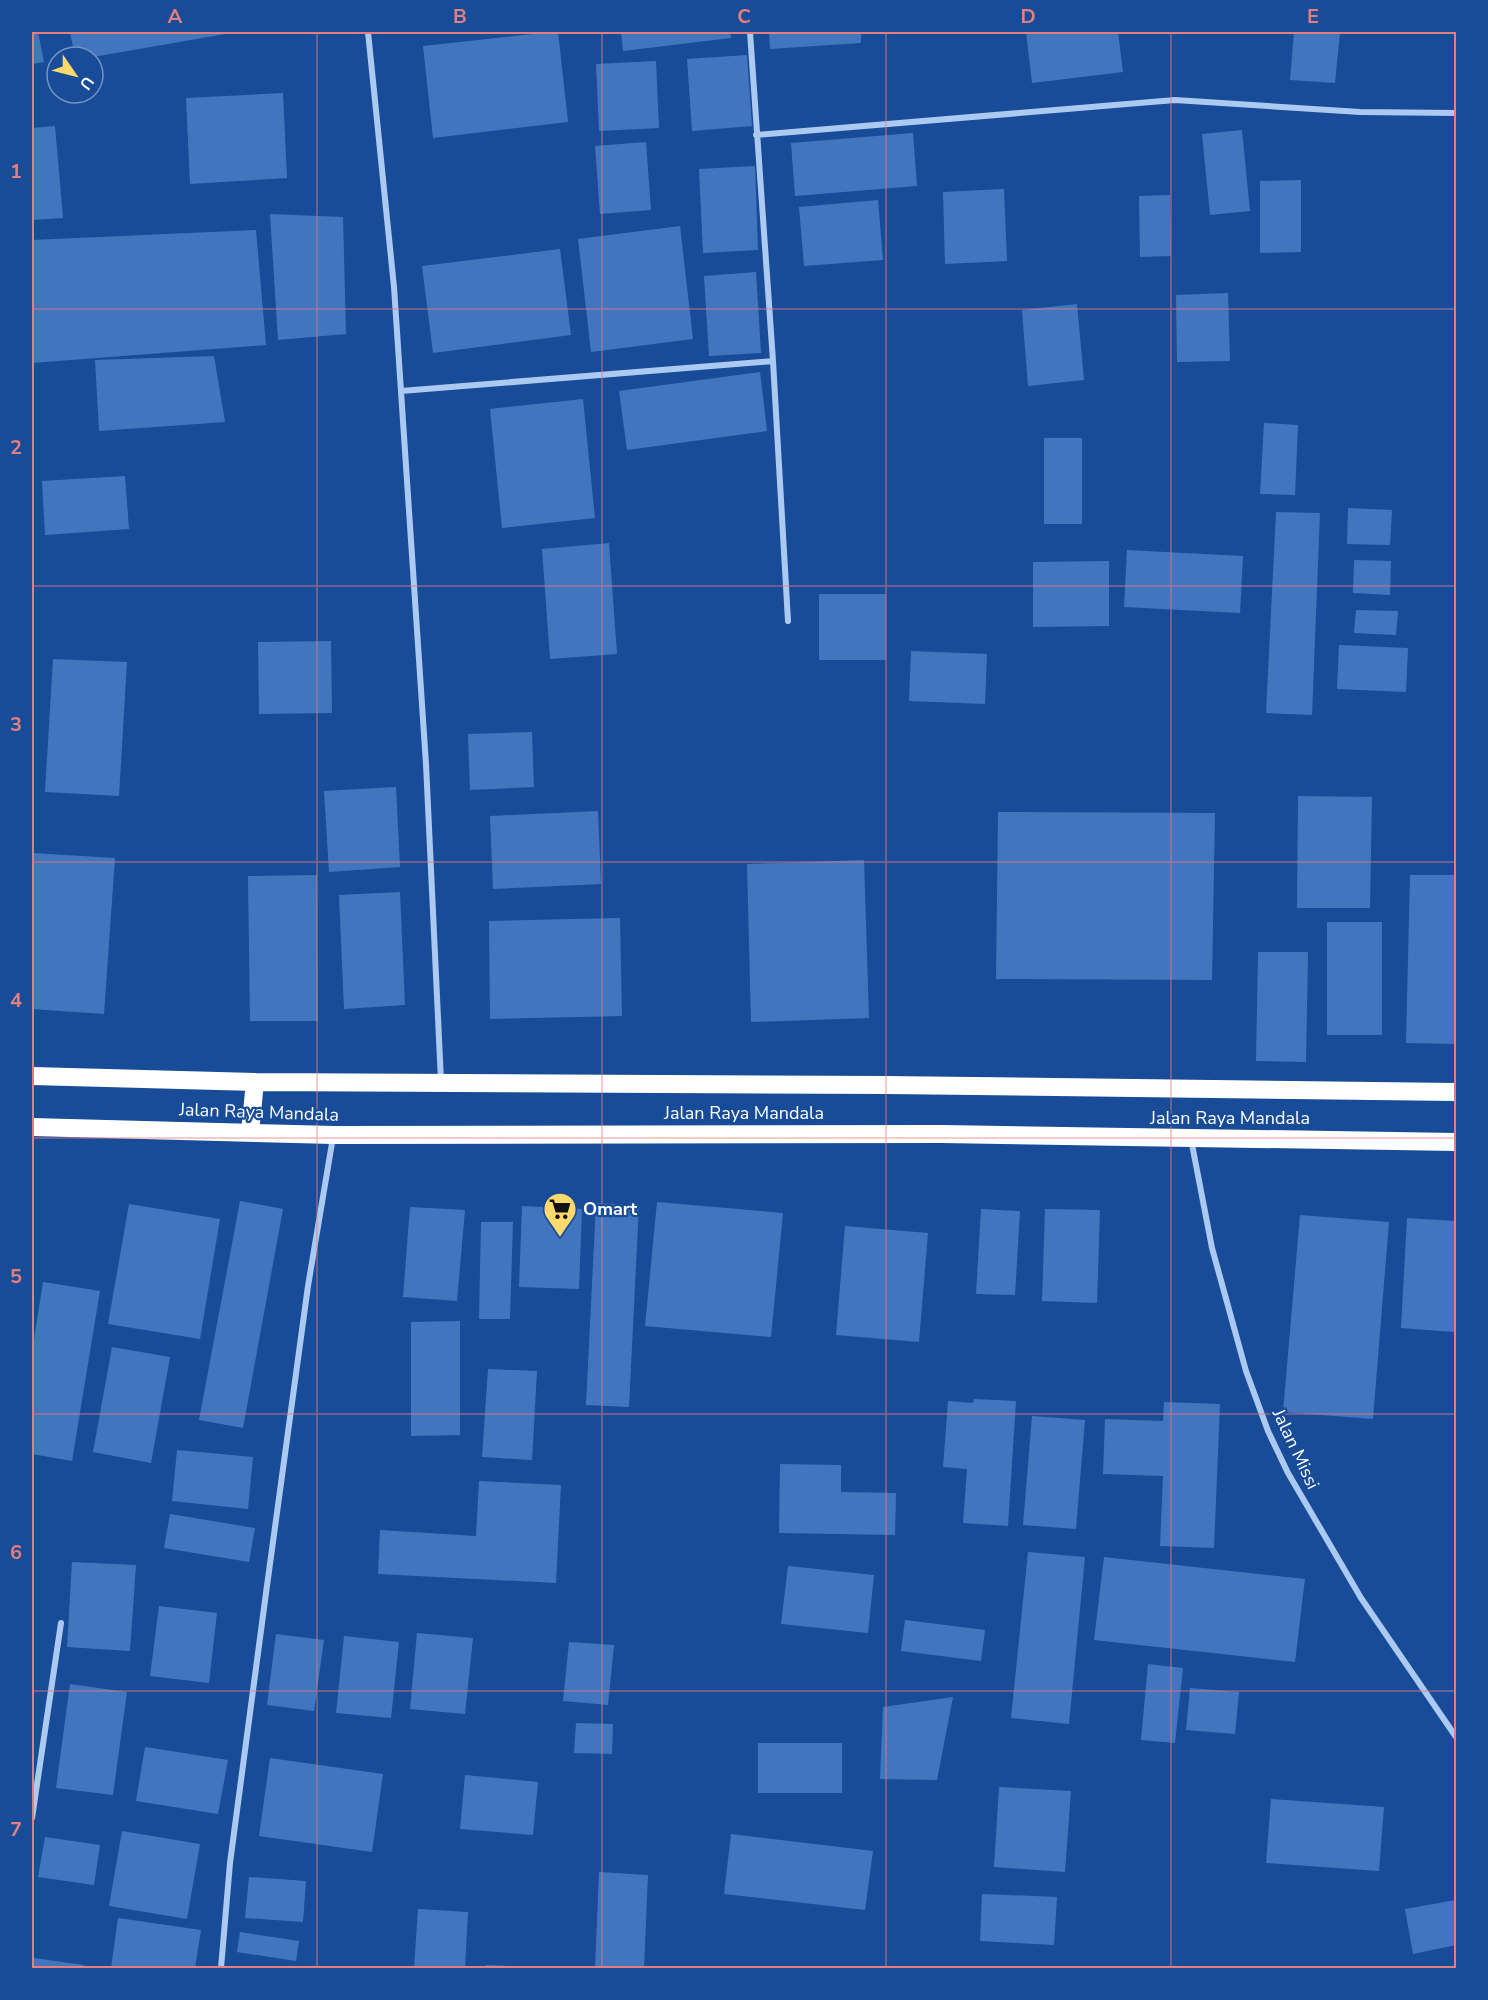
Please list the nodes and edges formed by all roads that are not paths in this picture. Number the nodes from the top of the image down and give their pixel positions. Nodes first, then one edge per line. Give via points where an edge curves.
1 (368, 32) edge
2 (750, 32) edge
3 (1456, 113) edge
4 (756, 135) junction
5 (773, 361) junction
6 (401, 391) junction
7 (788, 621) dead end
8 (32, 1076) edge
9 (255, 1082) junction
10 (441, 1082) junction
11 (1456, 1092) edge
12 (32, 1127) edge
13 (250, 1132) junction
14 (334, 1135) junction
15 (1191, 1139) junction
16 (1456, 1142) edge
17 (61, 1623) dead end
18 (1456, 1737) edge
19 (32, 1818) edge
20 (221, 1968) edge

1 - 6 street
2 - 4 street
3 - 4 street via 1360,112 1175,100
4 - 5 street
5 - 6 street
5 - 7 street
6 - 10 street via 426,764
8 - 9 highway, Jalan Raya Mandala
9 - 10 highway, Jalan Raya Mandala
9 - 13 highway
10 - 11 highway, Jalan Raya Mandala
12 - 13 highway, Jalan Raya Mandala
13 - 14 highway, Jalan Raya Mandala
14 - 15 highway, Jalan Raya Mandala via 942,1134
14 - 20 street via 308,1286 230,1863
15 - 16 highway, Jalan Raya Mandala
15 - 18 street, Jalan Missi via 1212,1248 1246,1371 1268,1431 1361,1598
17 - 19 street

